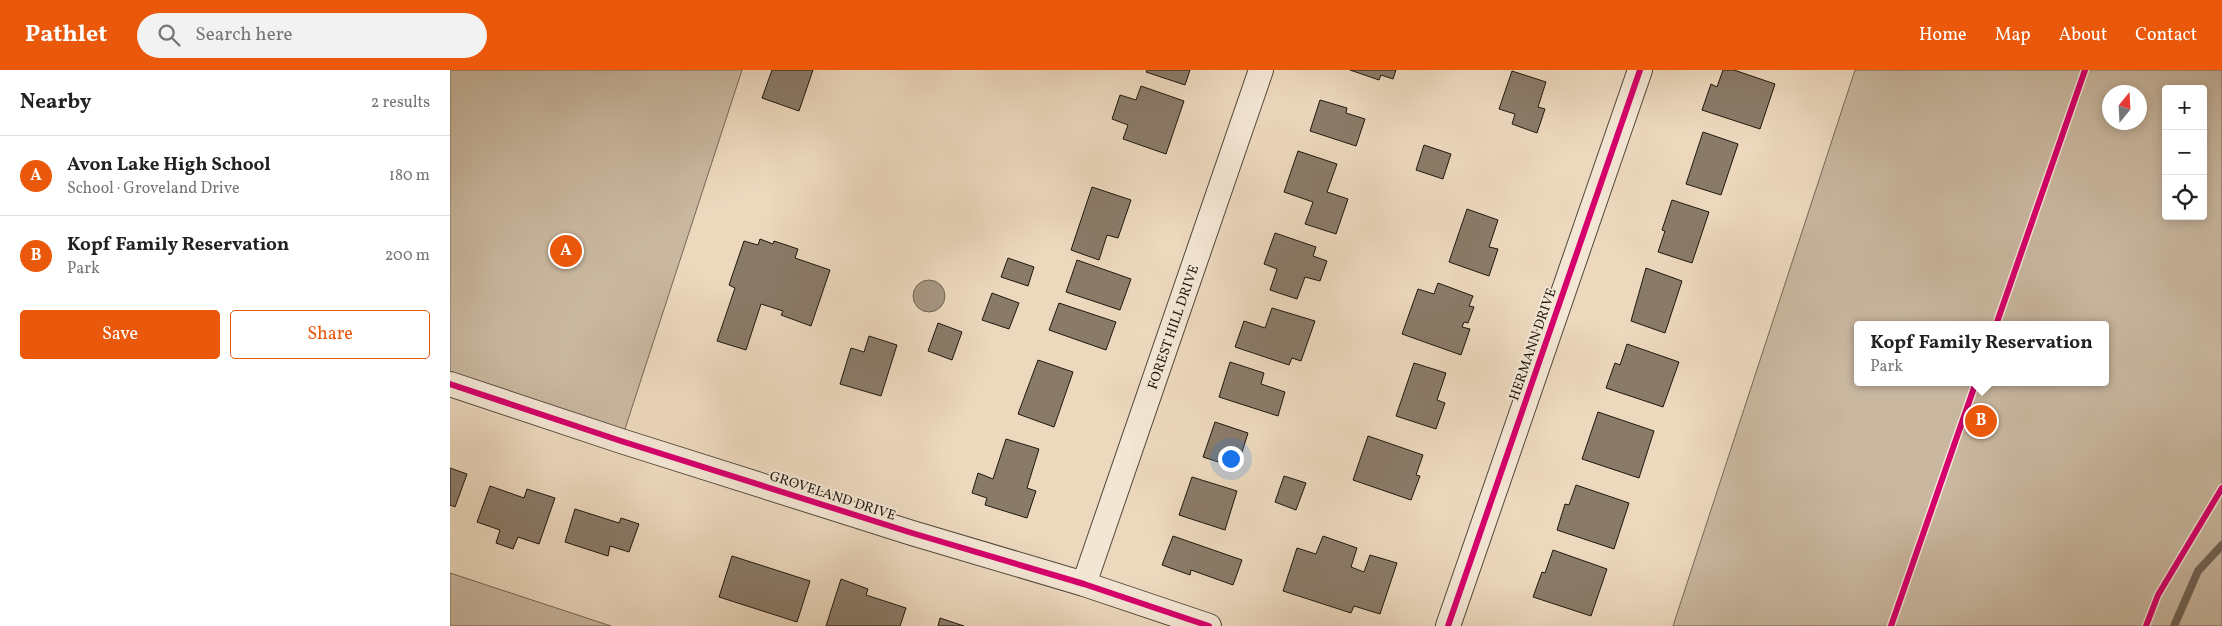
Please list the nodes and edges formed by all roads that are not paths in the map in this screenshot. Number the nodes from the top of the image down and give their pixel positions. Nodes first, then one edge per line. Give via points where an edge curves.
1 (1261, 70) edge
2 (1640, 70) edge
3 (450, 384) edge
4 (1084, 584) junction
5 (1209, 626) edge
6 (1448, 626) edge

1 - 4 street, FOREST HILL DRIVE
2 - 6 street, HERMANN DRIVE
3 - 4 street, GROVELAND DRIVE via 912,533
4 - 5 street, GROVELAND DRIVE

